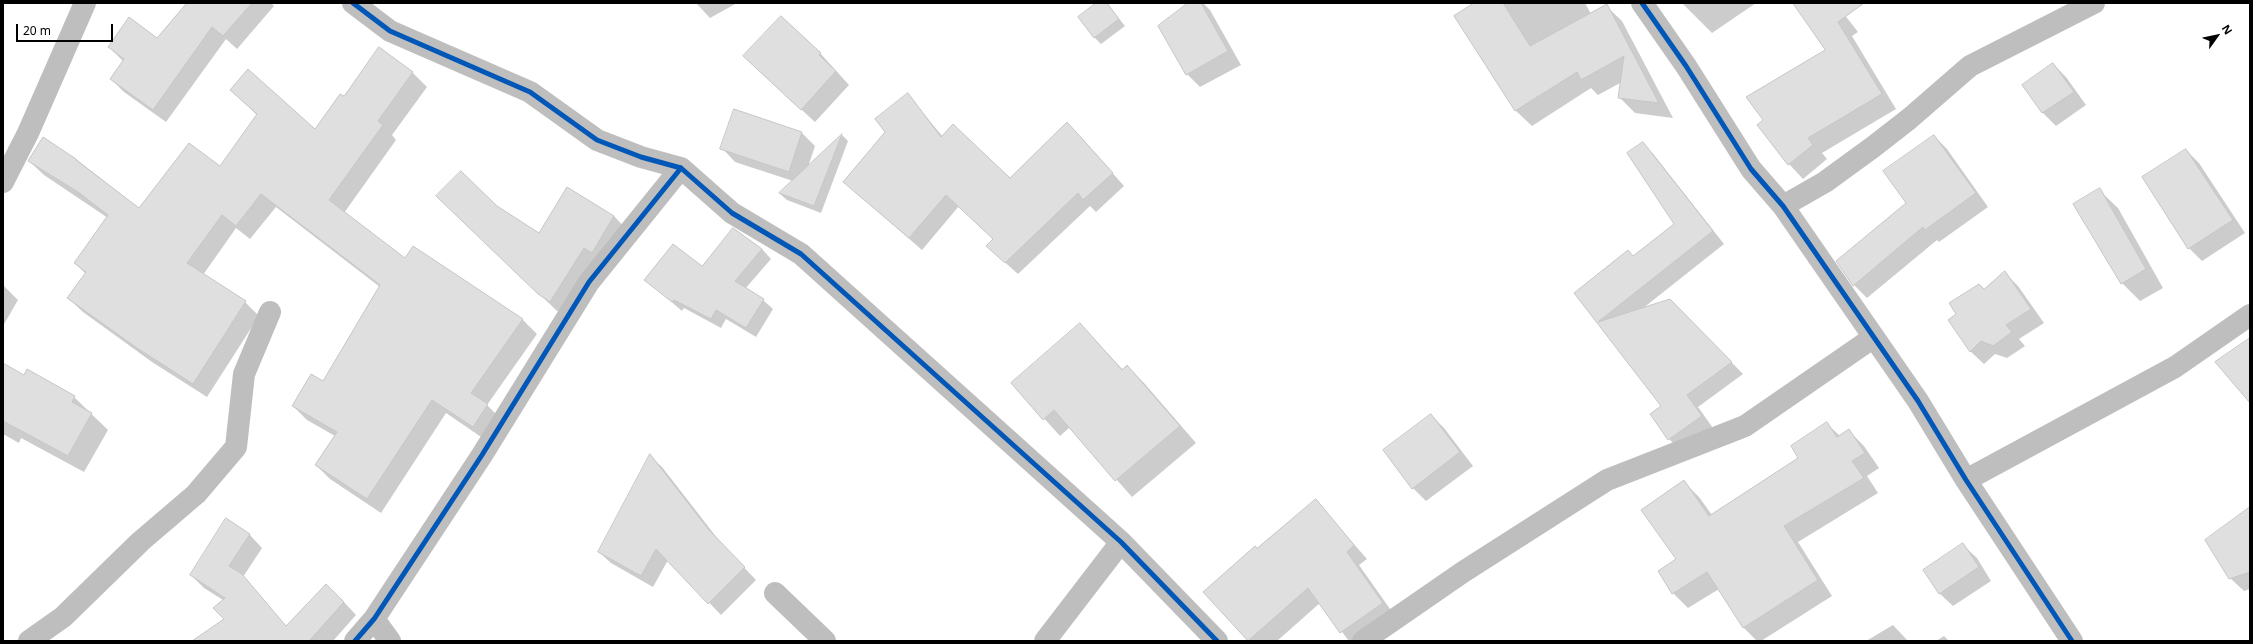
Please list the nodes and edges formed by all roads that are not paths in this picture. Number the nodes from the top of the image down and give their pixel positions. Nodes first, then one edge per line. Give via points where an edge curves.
1 (85, 3) edge
2 (352, 3) edge
3 (1642, 3) edge
4 (2094, 3) edge
5 (682, 168) junction
6 (3, 182) edge
7 (1783, 206) junction
8 (270, 312) dead end
9 (2250, 315) edge
10 (1874, 337) junction
11 (1966, 480) junction
12 (1121, 542) junction
13 (775, 593) dead end
14 (374, 619) junction
15 (29, 641) edge
16 (354, 641) edge
17 (390, 641) edge
18 (825, 641) edge
19 (1045, 641) edge
20 (1217, 641) edge
21 (1363, 641) edge
22 (2072, 641) edge

1 - 6 street
2 - 5 street via 390,31 530,92 597,140 641,157
3 - 7 street via 1686,66 1751,169
4 - 7 street via 1970,66 1873,148 1825,182
5 - 12 street via 732,213 801,254
5 - 14 street via 589,282 482,455
7 - 10 street
8 - 15 street via 244,374 236,447 196,494 141,541 63,617
9 - 11 street via 2175,367
10 - 11 street via 1918,401
10 - 21 street via 1745,426 1607,480 1463,572
11 - 22 street
12 - 19 street
12 - 20 street
13 - 18 street
14 - 16 street
14 - 17 street

